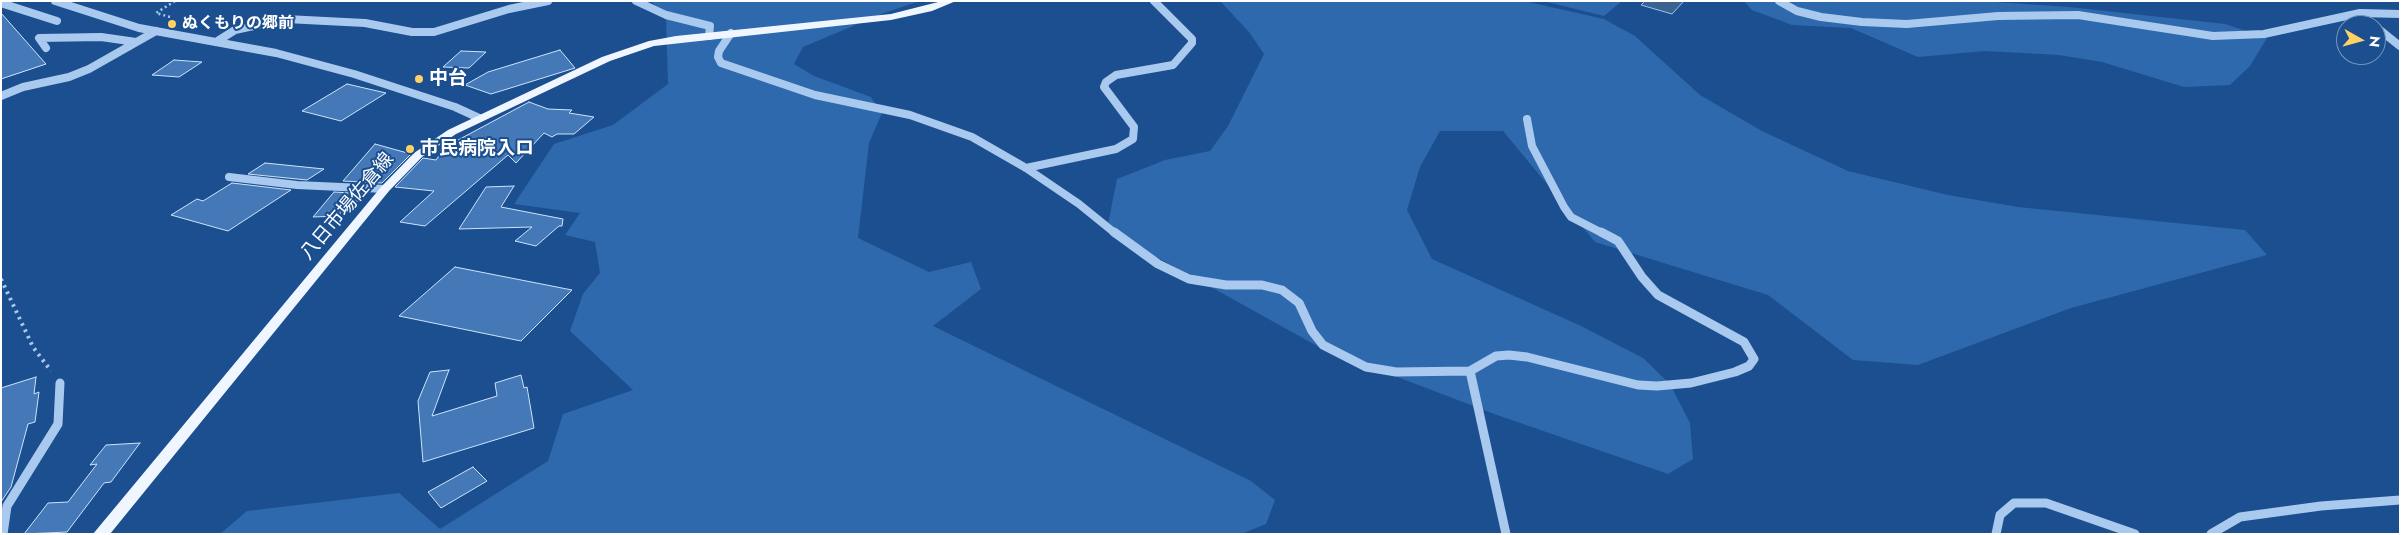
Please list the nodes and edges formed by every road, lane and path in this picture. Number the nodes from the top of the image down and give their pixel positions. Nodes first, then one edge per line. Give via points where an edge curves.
1 (55, 1) edge
2 (175, 1) edge
3 (548, 1) edge
4 (636, 1) edge
5 (952, 1) edge
6 (1154, 1) edge
7 (1779, 1) edge
8 (1, 3) edge
9 (2360, 13) junction
10 (2400, 14) edge
11 (2362, 15) edge
12 (173, 17) dead end
13 (57, 21) dead end
14 (156, 32) junction
15 (730, 33) junction
16 (2386, 35) edge
17 (709, 36) junction
18 (136, 42) junction
19 (216, 42) junction
20 (2400, 46) edge
21 (46, 48) dead end
22 (1, 96) edge
23 (479, 118) junction
24 (1527, 119) dead end
25 (1026, 168) junction
26 (229, 177) dead end
27 (385, 189) junction
28 (1, 279) edge
29 (1470, 371) junction
30 (60, 384) joint
31 (2400, 500) edge
32 (3, 534) edge
33 (101, 534) edge
34 (1506, 534) edge
35 (1996, 534) edge
36 (2135, 534) edge
37 (2211, 534) edge

1 - 14 street
2 - 12 path via 156,14
3 - 19 street via 509,8 434,32 412,32 365,23 286,19 235,30
4 - 17 street via 666,15 710,26
5 - 15 main road, 八日市場佐倉線 via 891,17
6 - 25 street via 1192,38 1192,43 1173,65 1116,75 1106,82 1104,87 1134,127 1133,139 1116,149
7 - 9 street via 1797,11 1821,18 1862,22 1907,24 1998,16 2078,15 2212,36 2264,34
8 - 13 street
9 - 10 street
9 - 11 street
14 - 18 street
14 - 19 street
15 - 17 main road, 八日市場佐倉線
15 - 25 street via 719,51 721,63 815,94 947,126
16 - 20 street
17 - 23 main road, 八日市場佐倉線 via 676,39 631,50
18 - 21 street via 101,37 39,38
18 - 22 street via 89,69
19 - 23 street via 354,74
23 - 27 main road, 八日市場佐倉線 via 430,146
24 - 29 street via 1532,146 1571,216 1618,242 1658,296 1734,335 1744,342 1754,360 1735,372 1691,383 1657,386 1638,385 1518,356 1496,356
25 - 29 street via 1166,268 1199,280 1226,285 1262,285 1282,290 1298,303 1323,345 1341,356 1366,367 1396,372
26 - 27 street via 297,185
27 - 33 main road, 八日市場佐倉線
28 - 30 path via 33,347
29 - 34 street
30 - 32 street via 58,424 7,506
31 - 37 street via 2321,506 2240,518
35 - 36 street via 2000,515 2014,503 2046,503

